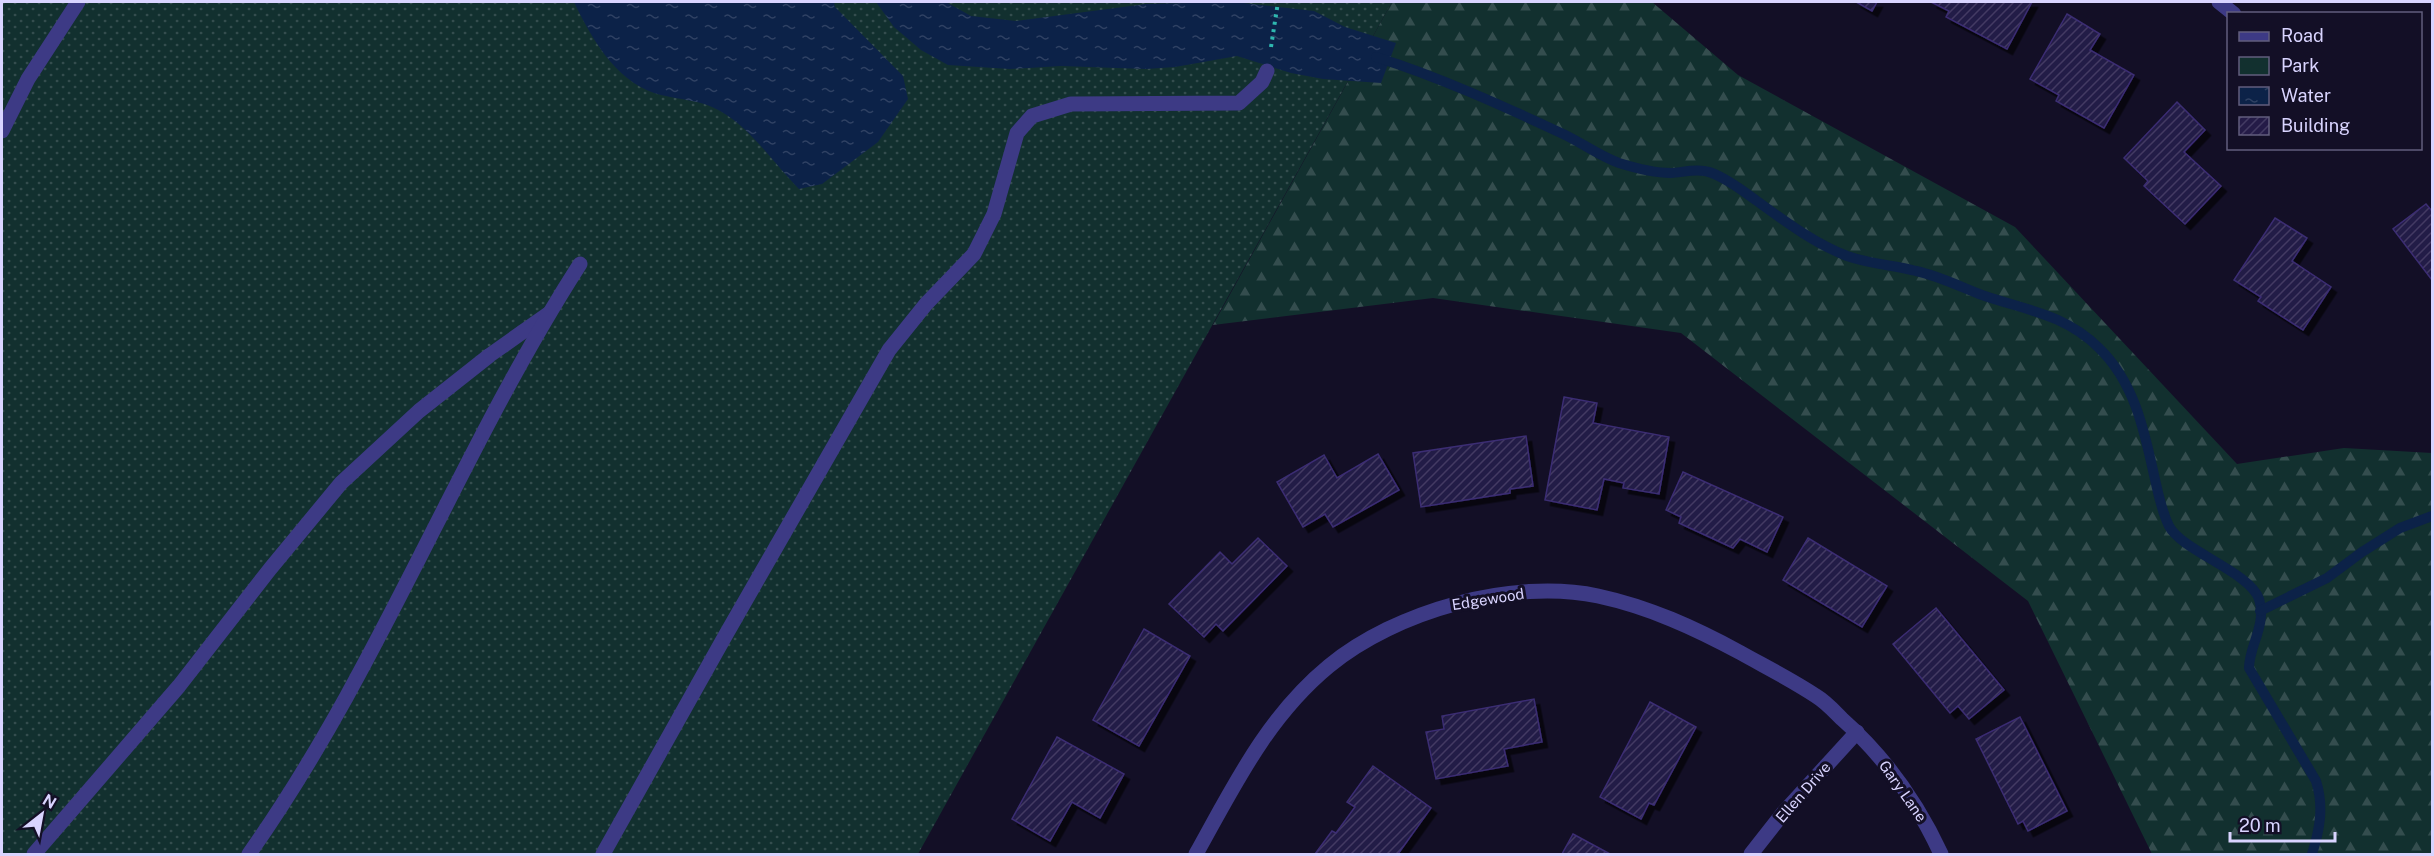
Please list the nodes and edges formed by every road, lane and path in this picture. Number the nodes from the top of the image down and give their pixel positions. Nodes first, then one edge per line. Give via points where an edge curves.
1 (78, 2) edge
2 (1278, 2) edge
3 (2219, 2) edge
4 (2232, 12) edge
5 (1267, 71) joint
6 (2, 131) edge
7 (580, 264) dead end
8 (548, 314) junction
9 (1857, 732) junction
10 (34, 855) edge
11 (249, 855) edge
12 (603, 855) edge
13 (1196, 855) edge
14 (1751, 855) edge
15 (1941, 855) edge

1 - 6 street via 28,79
2 - 5 path
3 - 4 street
5 - 12 street via 1262,82 1239,103 1071,104 1032,116 1017,133 994,213 974,254 889,350
7 - 8 street
8 - 10 street via 419,411 341,483 179,686
8 - 11 street via 339,713
9 - 13 street, Edgewood via 1818,697 1697,629 1660,614 1595,595 1499,594 1413,616 1330,665 1275,720
9 - 14 street, Ellen Drive
9 - 15 street, Gary Lane via 1897,778

